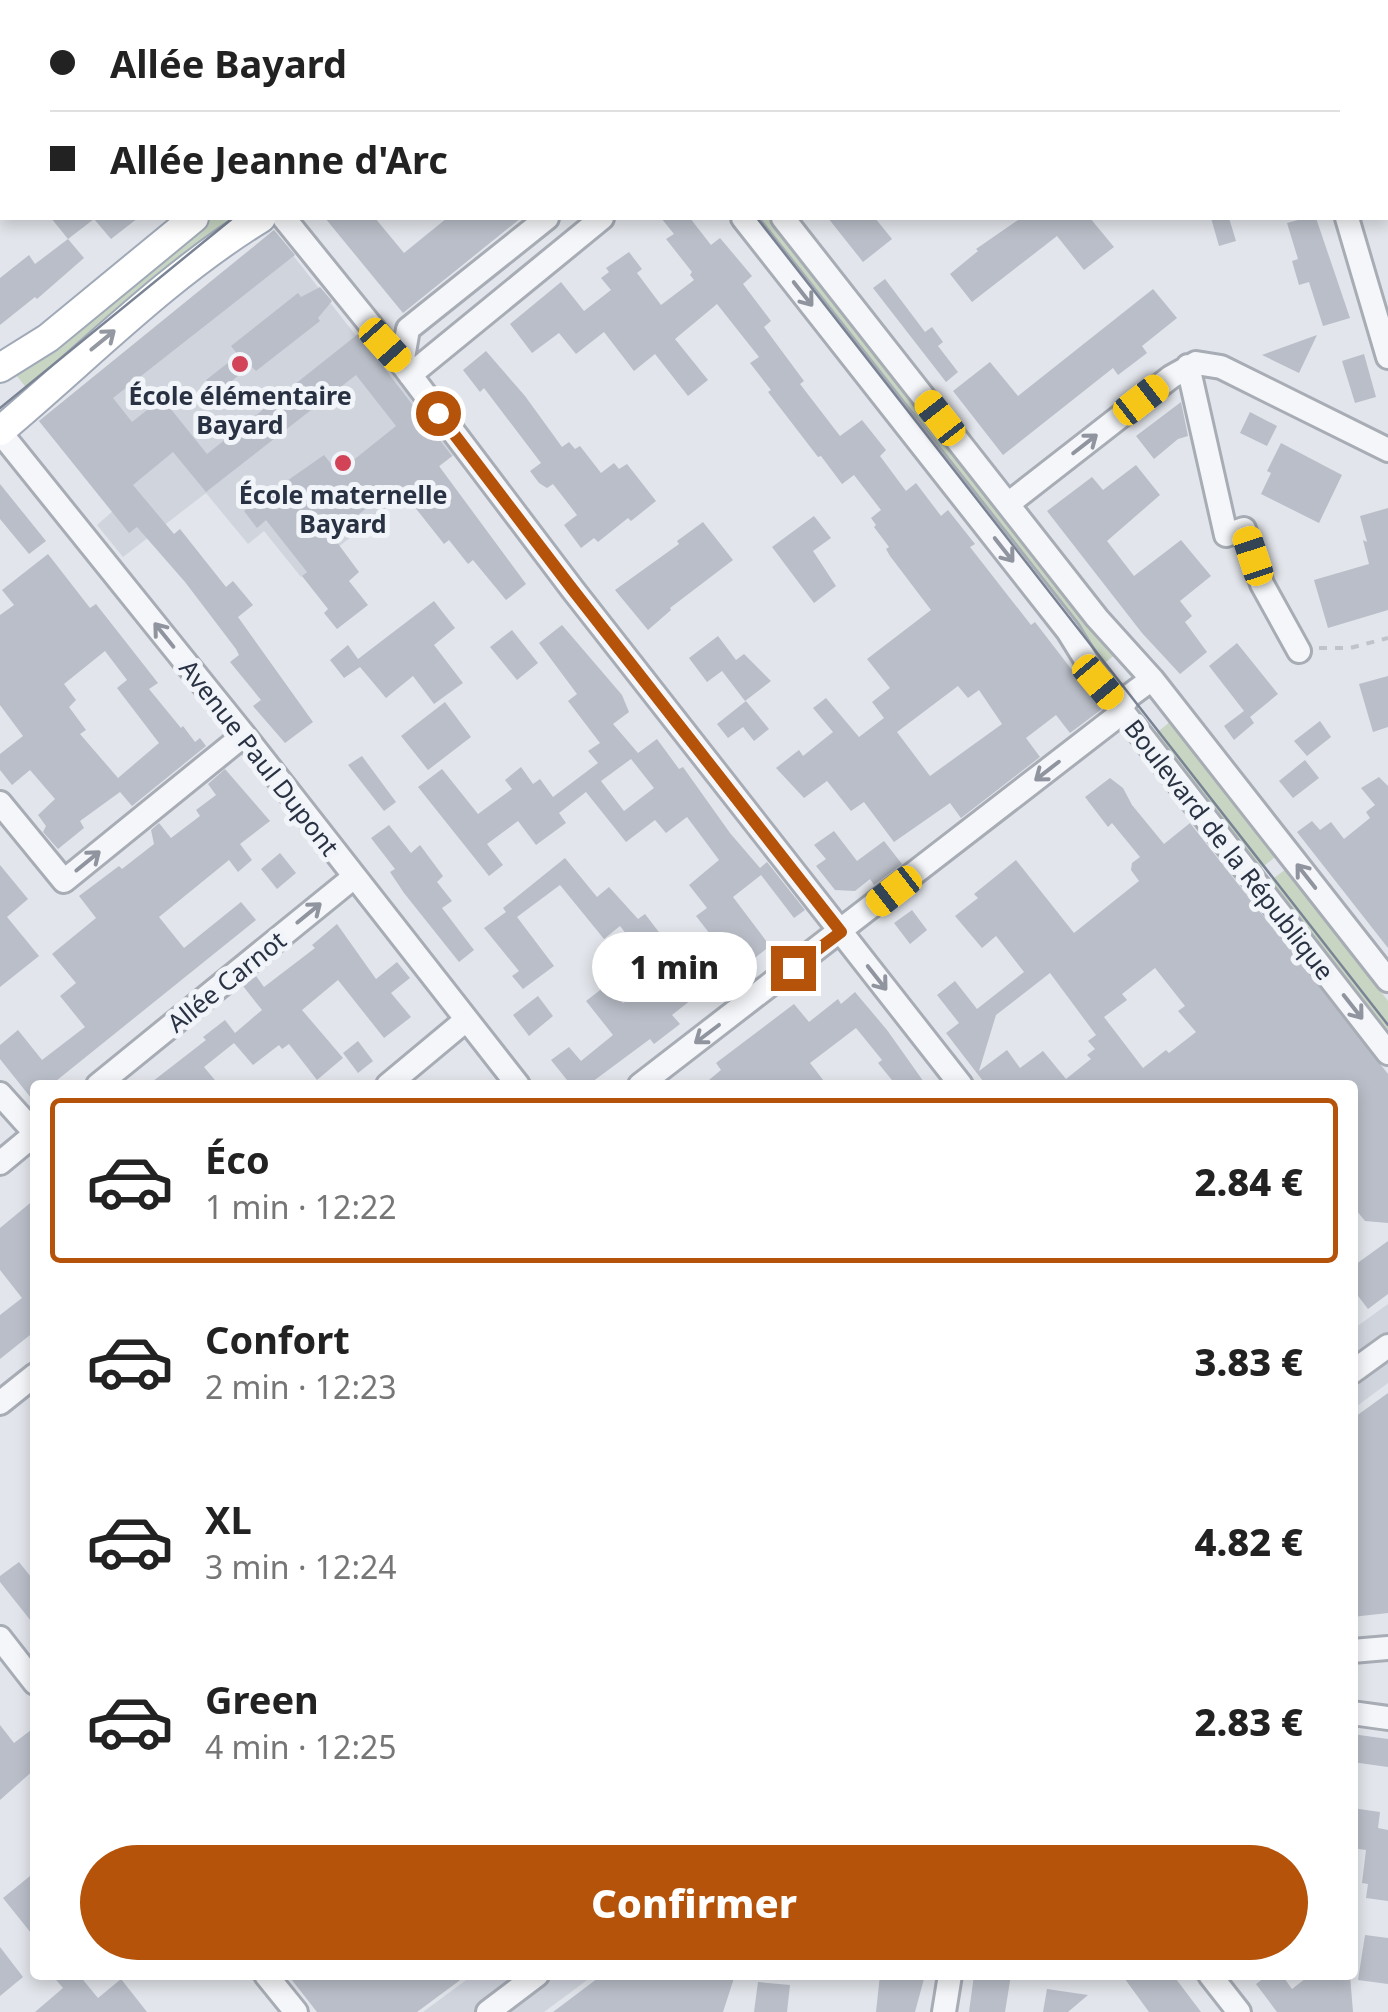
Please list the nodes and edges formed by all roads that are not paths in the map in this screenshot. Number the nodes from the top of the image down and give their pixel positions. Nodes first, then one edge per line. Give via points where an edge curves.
1 (192, 220) edge
2 (259, 220) edge
3 (286, 220) edge
4 (544, 220) edge
5 (599, 220) edge
6 (744, 220) edge
7 (785, 220) edge
8 (1348, 220) edge
9 (1388, 357) edge
10 (1188, 366) junction
11 (0, 368) edge
12 (406, 369) junction
13 (0, 432) edge
14 (1388, 450) edge
15 (1008, 504) junction
16 (1299, 651) road end
17 (1152, 679) junction
18 (1122, 709) junction
19 (244, 735) junction
20 (0, 803) edge
21 (354, 877) junction
22 (841, 932) junction
23 (1388, 980) edge
24 (466, 1020) junction
25 (1388, 1053) edge
26 (104, 1080) edge
27 (394, 1080) edge
28 (514, 1080) edge
29 (647, 1080) edge
30 (958, 1080) edge
31 (0, 1094) edge
32 (30, 1128) edge
33 (30, 1138) edge
34 (0, 1163) edge
35 (1388, 1346) edge
36 (1358, 1368) edge
37 (30, 1379) edge
38 (0, 1403) edge
39 (0, 1638) edge
40 (1388, 1648) edge
41 (1358, 1650) edge
42 (30, 1677) edge
43 (1358, 1714) edge
44 (1388, 1718) edge
45 (270, 1980) edge
46 (530, 1980) edge
47 (949, 1980) edge
48 (1214, 1980) edge
49 (296, 2012) edge
50 (488, 2012) edge
51 (944, 2012) edge
52 (1239, 2012) edge

1 - 11 main road via 48,338
13 -> 2 main road via 73,364
3 - 12 street
4 - 12 street via 408,330
5 - 12 street
6 -> 18 street, Boulevard de la République via 1068,631
7 - 15 street, Boulevard de la République
8 - 9 street
10 - 14 street via 1221,367
15 -> 10 street
10 - 16 street via 1226,535 1244,529 1262,584
12 - 22 street
19 -> 13 street, Avenue Paul Dupont
15 - 17 street, Boulevard de la République
17 - 18 street
23 -> 17 street, Boulevard de la République
18 -> 22 street
18 -> 25 street, Boulevard de la République
20 -> 19 street via 64,881
19 - 21 street, Avenue Paul Dupont
21 - 24 street, Avenue Paul Dupont
26 -> 21 street, Allée Carnot
22 -> 29 street
22 -> 30 street
24 - 27 street
24 - 28 street, Avenue Paul Dupont
31 - 32 street
33 - 34 street
35 - 36 street
37 - 38 street
39 - 42 street
40 - 41 street
43 - 44 street
45 - 49 street
46 - 50 street
47 - 51 street
48 - 52 street

